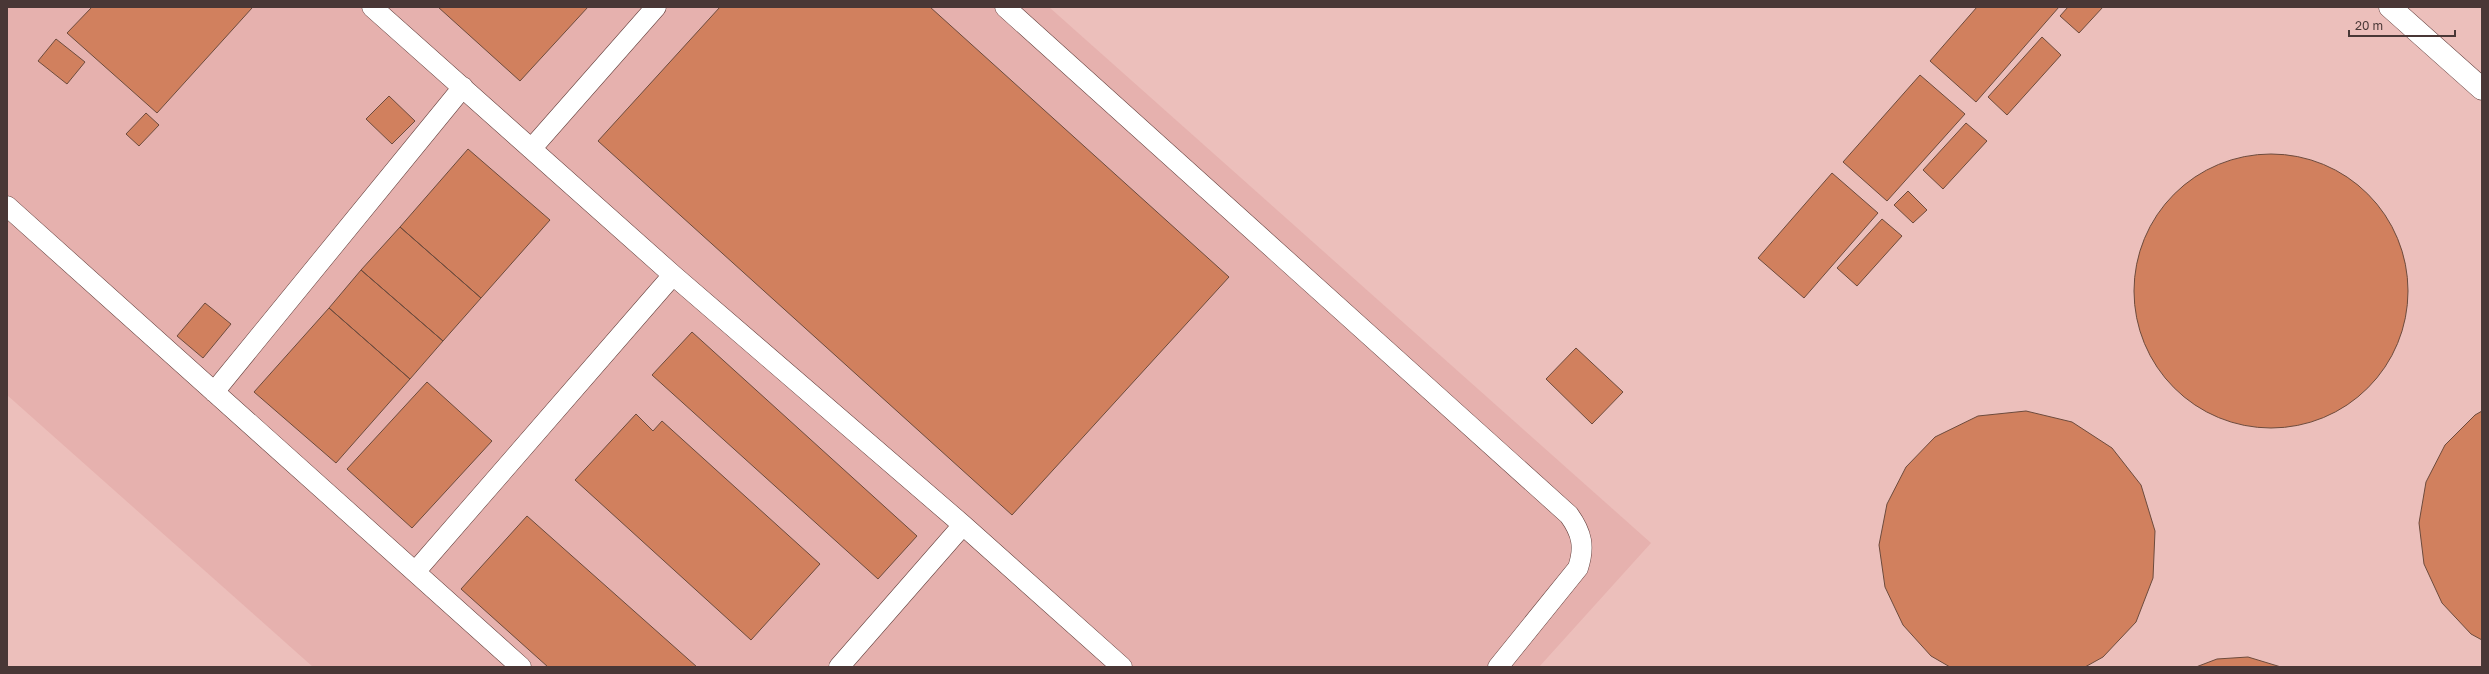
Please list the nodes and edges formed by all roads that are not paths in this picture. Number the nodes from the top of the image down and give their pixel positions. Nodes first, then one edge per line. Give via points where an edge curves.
1 (372, 7) edge
2 (656, 7) edge
3 (1005, 7) edge
4 (2390, 7) edge
5 (463, 87) junction
6 (2482, 89) edge
7 (532, 148) junction
8 (7, 206) edge
9 (673, 275) junction
10 (214, 392) junction
11 (963, 525) junction
12 (415, 572) junction
13 (521, 667) edge
14 (839, 667) edge
15 (1122, 667) edge
16 (1498, 667) edge

1 - 5 lane
2 - 7 lane
3 - 16 lane via 1570,515 1578,527 1582,540 1582,555 1578,568
4 - 6 street
5 - 7 lane
5 - 10 lane
7 - 9 lane
8 - 10 lane
9 - 11 lane
9 - 12 lane
10 - 12 lane
11 - 14 lane
11 - 15 lane
12 - 13 lane

